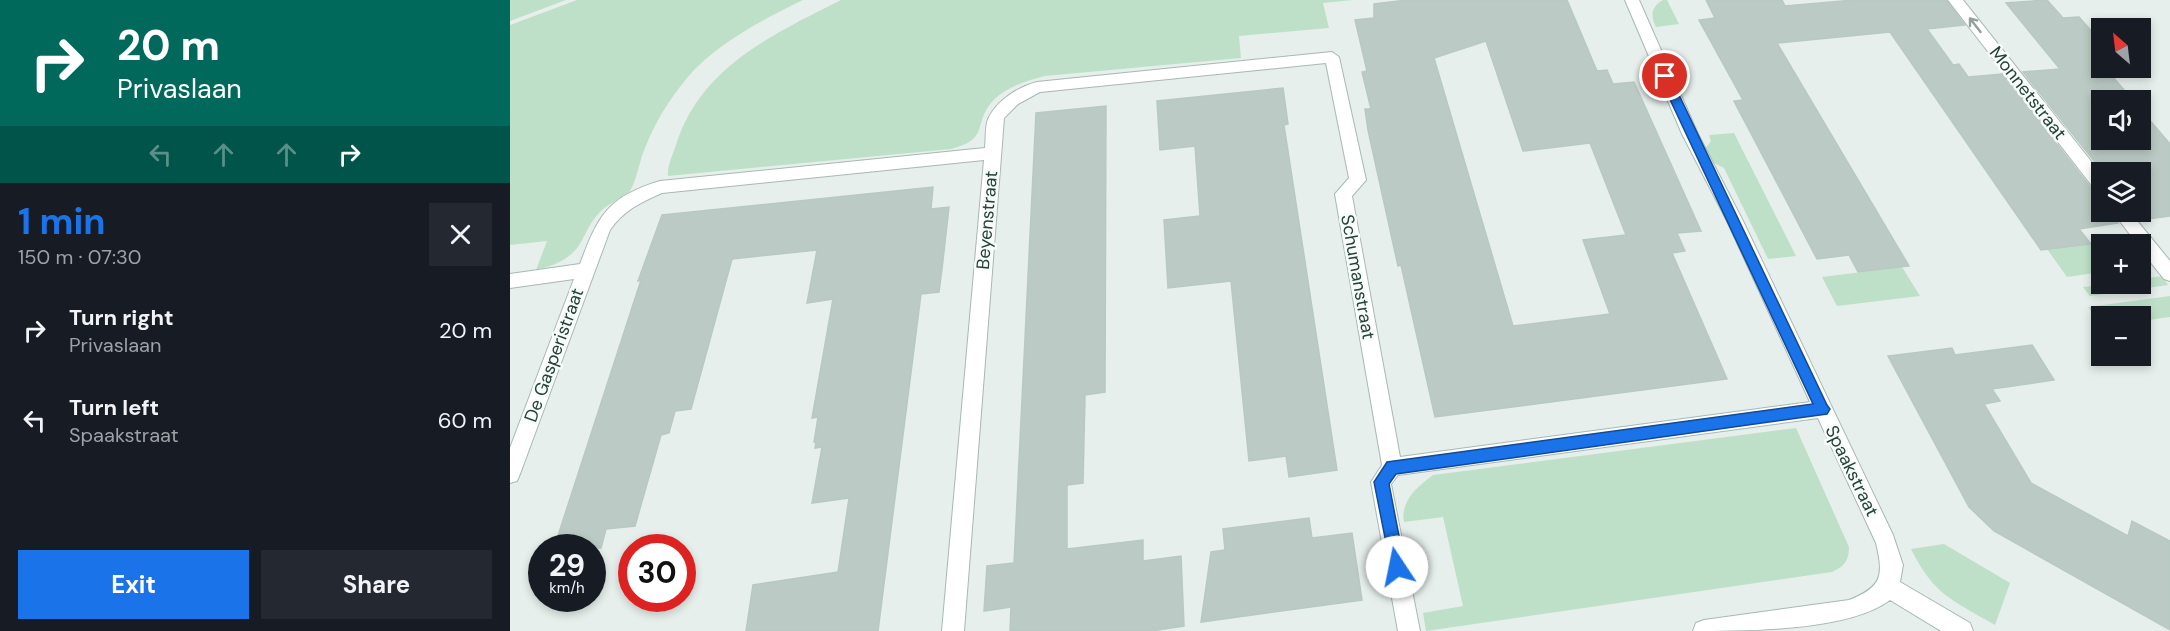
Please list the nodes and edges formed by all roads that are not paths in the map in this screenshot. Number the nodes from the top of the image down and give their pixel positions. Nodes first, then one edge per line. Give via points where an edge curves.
1 (1632, 0) edge
2 (1955, 0) edge
3 (992, 153) junction
4 (2091, 173) edge
5 (2129, 222) edge
6 (584, 271) junction
7 (2170, 274) edge
8 (510, 281) edge
9 (1822, 409) junction
10 (1392, 467) junction
11 (510, 474) edge
12 (1888, 587) junction
13 (953, 631) edge
14 (1409, 631) edge
15 (1704, 631) edge
16 (1962, 631) edge

1 - 9 street, Spaakstraat via 1690,134
4 -> 2 street, Monnetstraat
3 - 6 street, Beyenstraat via 660,187 613,212
3 - 10 street, Schumanstraat via 995,122 1002,108 1014,97 1037,87 1332,57 1358,180 1343,194
3 - 13 street, Beyenstraat
5 - 7 street
6 - 8 street, De Gasperistraat
6 - 11 street, De Gasperistraat
9 - 10 street
9 - 12 street, Spaakstraat via 1886,542 1892,566
10 - 14 street, Schumanstraat via 1381,482
12 - 15 street via 1872,602 1849,611
12 - 16 street

